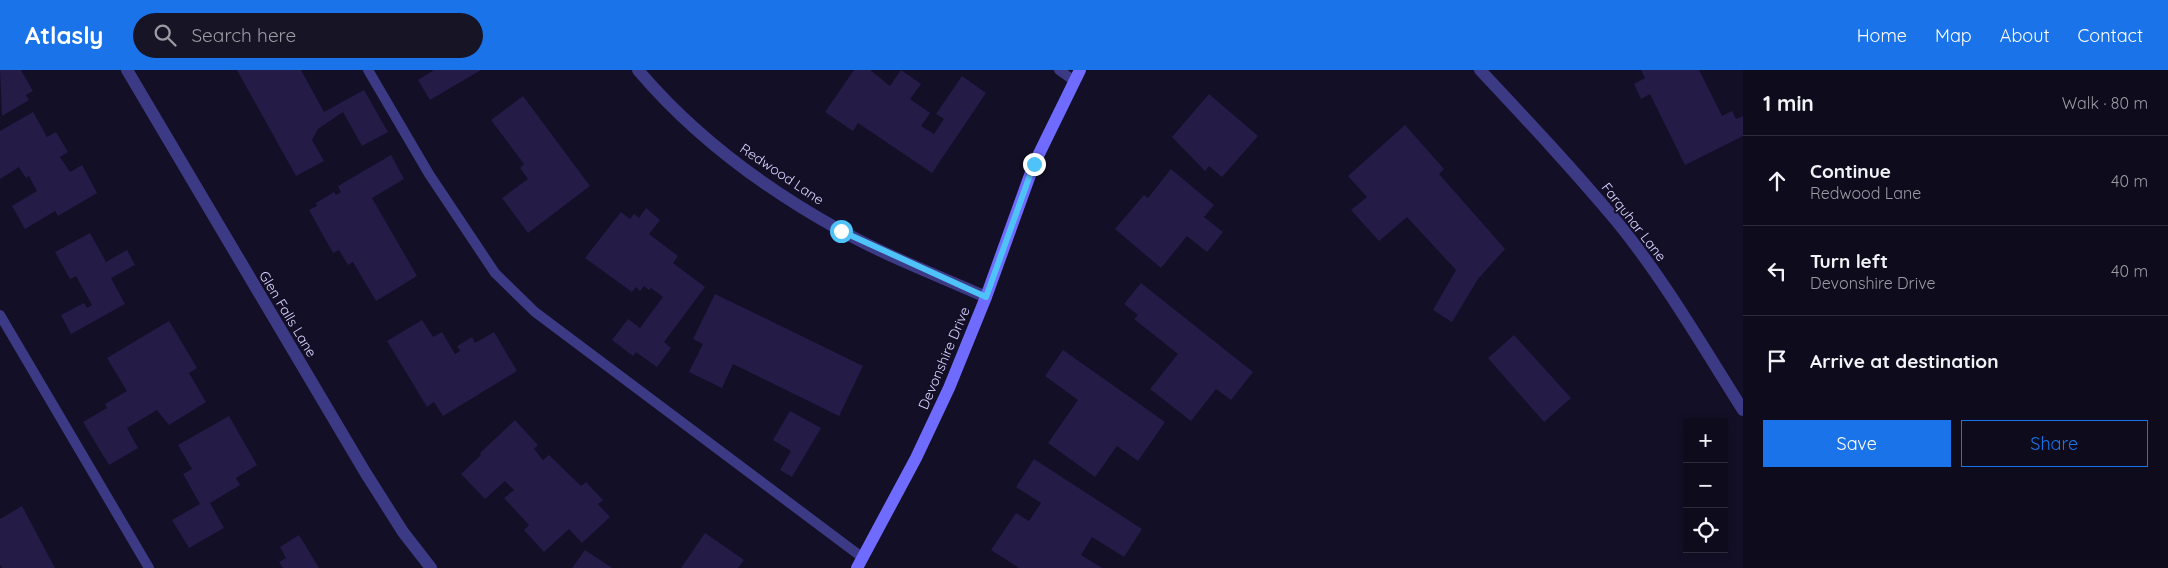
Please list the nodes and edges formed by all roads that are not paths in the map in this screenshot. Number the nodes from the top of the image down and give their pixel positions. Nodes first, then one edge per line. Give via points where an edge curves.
1 (127, 70) edge
2 (368, 70) edge
3 (638, 70) edge
4 (1059, 70) edge
5 (1480, 70) edge
6 (1077, 75) edge
7 (986, 297) junction
8 (0, 316) edge
9 (1743, 410) edge
10 (860, 563) edge
11 (149, 568) edge
12 (431, 568) edge

1 - 12 street, Glen Falls Lane via 365,472 403,532
2 - 10 lane via 429,174 495,273 535,312
3 - 7 street, Redwood Lane via 663,100 701,135 764,184 841,231
4 - 6 lane
5 - 9 street, Farquhar Lane via 1618,224 1664,286
6 - 7 street, Devonshire Drive via 1034,164
7 - 10 street, Devonshire Drive via 937,414
8 - 11 lane

